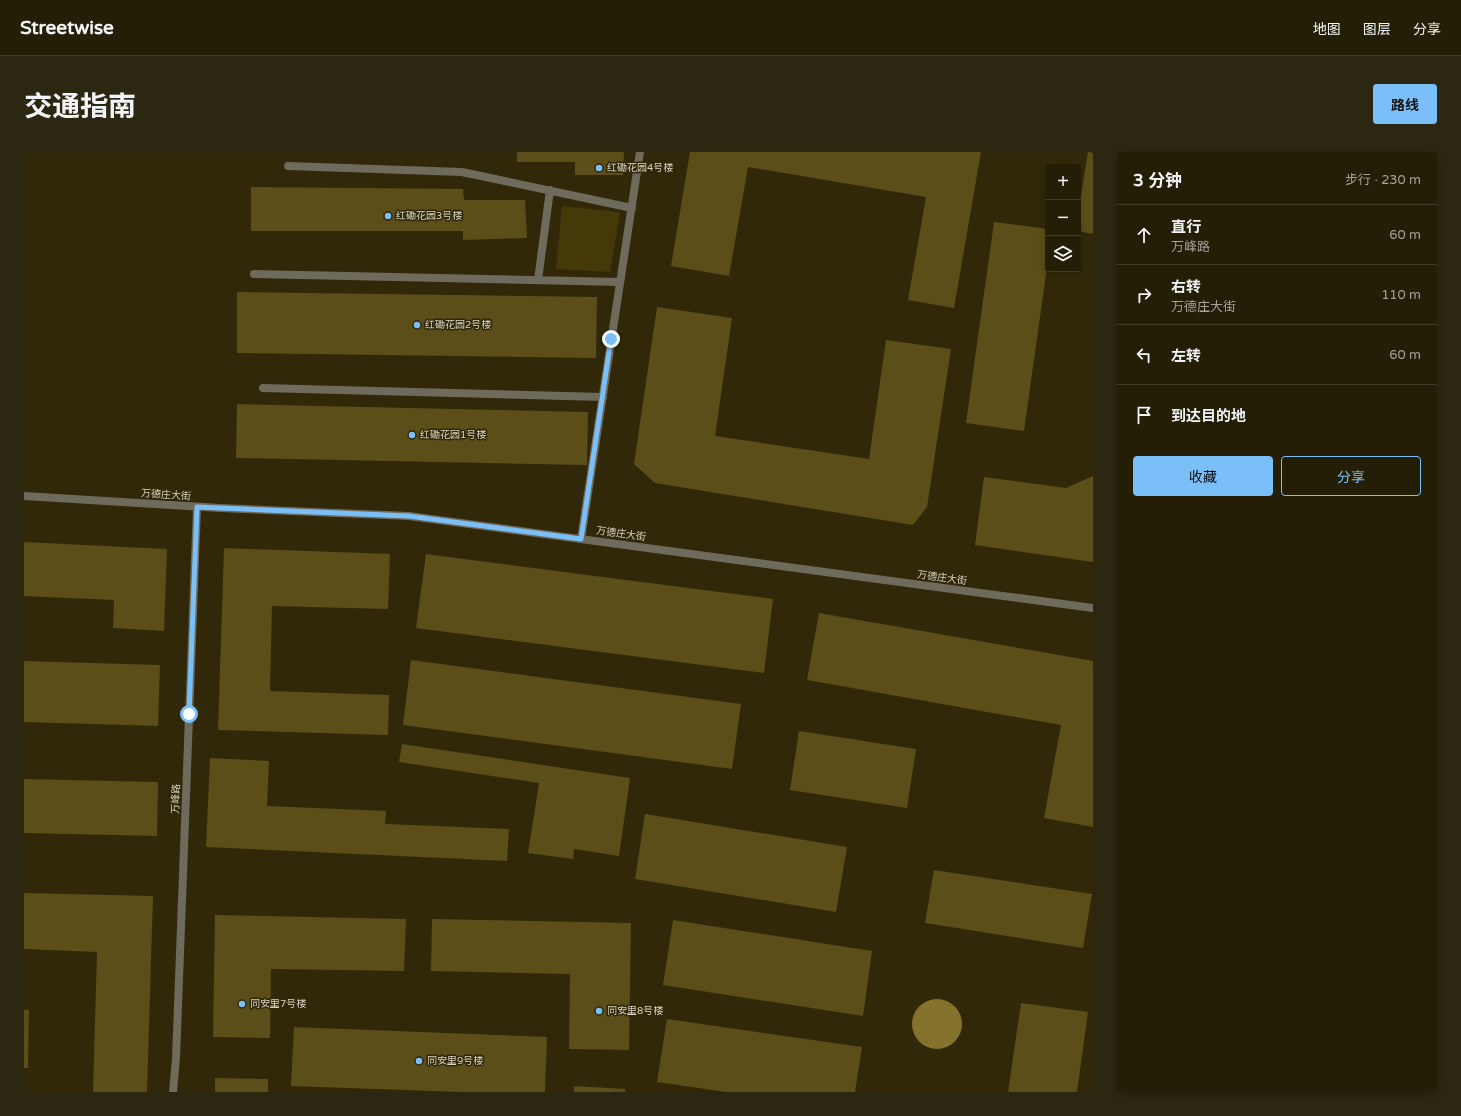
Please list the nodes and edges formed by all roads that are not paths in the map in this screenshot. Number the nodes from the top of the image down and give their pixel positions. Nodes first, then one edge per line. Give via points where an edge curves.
1 (640, 152) edge
2 (288, 166) dead end
3 (550, 190) junction
4 (632, 208) junction
5 (254, 274) dead end
6 (538, 280) junction
7 (620, 282) junction
8 (263, 388) dead end
9 (602, 397) junction
10 (24, 496) edge
11 (197, 507) junction
12 (581, 539) junction
13 (1093, 608) edge
14 (174, 1092) edge

1 - 4 street
2 - 3 street via 462,172
3 - 4 street
3 - 6 street
4 - 7 street
5 - 6 street
6 - 7 street
7 - 9 street
8 - 9 street
9 - 12 street
10 - 11 street, 万德庄大街
11 - 12 street, 万德庄大街 via 409,516
11 - 14 street, 万峰路
12 - 13 street, 万德庄大街

